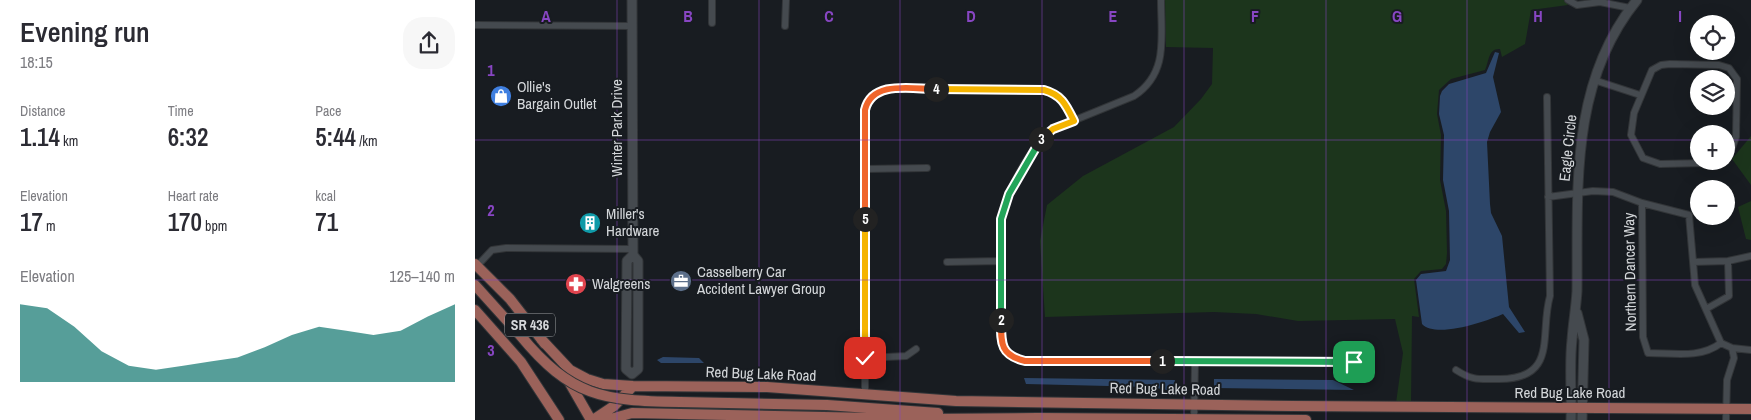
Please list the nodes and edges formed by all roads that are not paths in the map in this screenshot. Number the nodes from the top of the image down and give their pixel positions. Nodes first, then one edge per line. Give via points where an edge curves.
1 (632, 0) edge
2 (712, 0) edge
3 (786, 0) edge
4 (1161, 0) edge
5 (1569, 0) edge
6 (1637, 0) edge
7 (1630, 8) junction
8 (712, 24) dead end
9 (475, 25) edge
10 (632, 26) junction
11 (785, 26) dead end
12 (1594, 80) junction
13 (1640, 95) junction
14 (1547, 97) dead end
15 (1074, 121) junction
16 (1735, 135) edge
17 (1690, 163) edge
18 (927, 168) dead end
19 (864, 169) junction
20 (1578, 193) junction
21 (1548, 197) junction
22 (1642, 202) junction
23 (633, 252) junction
24 (1751, 256) edge
25 (1728, 261) junction
26 (947, 262) dead end
27 (1001, 262) junction
28 (1693, 262) junction
29 (476, 265) edge
30 (475, 285) edge
31 (1706, 309) junction
32 (475, 310) edge
33 (541, 339) junction
34 (1721, 343) junction
35 (1732, 348) junction
36 (916, 349) dead end
37 (1751, 350) edge
38 (865, 358) junction
39 (1195, 362) junction
40 (1354, 362) dead end
41 (1456, 370) dead end
42 (633, 386) junction
43 (865, 395) junction
44 (1195, 404) junction
45 (1379, 407) junction
46 (1577, 408) junction
47 (1725, 409) junction
48 (1751, 409) edge
49 (632, 416) edge
50 (1037, 418) junction
51 (1194, 419) junction
52 (559, 420) edge
53 (592, 420) edge
54 (607, 420) edge
55 (1293, 420) edge
56 (1305, 420) edge
57 (1571, 420) edge
58 (1582, 420) edge
59 (1726, 420) edge

1 - 10 street, Winter Park Drive
2 - 8 street
3 - 11 street
4 - 15 street via 1160,60 1152,80 1134,96
5 - 7 street via 1577,5 1600,2
6 - 7 street, Eagle Circle
7 - 12 street, Eagle Circle via 1612,36
9 - 10 street
10 - 23 street, Winter Park Drive
12 - 13 street
12 - 20 street, Eagle Circle via 1579,146
13 - 16 street via 1652,70 1661,65 1719,65 1729,68 1737,79
13 - 17 street via 1631,135 1643,158 1660,164
14 - 21 street
15 - 19 street via 1060,96 1044,90 879,91 872,95 865,110
15 - 27 street via 1044,136 1009,194 1001,219
18 - 19 street
19 - 38 street
20 - 21 street
20 - 22 street via 1613,192
20 - 46 street, Eagle Circle via 1576,310 1585,340
21 - 41 street via 1549,296 1542,356 1536,367 1512,379 1469,379
22 - 28 street via 1689,215
22 - 34 street, Northern Dancer Way via 1643,337 1648,353 1697,354 1710,351
23 - 29 street via 506,248 492,250
23 - 42 street, Winter Park Drive via 627,261 626,316 626,369 632,374
24 - 25 street
25 - 28 street
25 - 31 street via 1729,296
26 - 27 street
27 - 39 street via 1001,340 1007,354 1013,358 1025,361
28 - 31 street via 1695,286
29 - 33 main road, SR 436 via 510,299
30 - 50 main road, bridge via 539,357 582,390 616,400 812,404
31 - 34 street
32 - 52 main road, SR 436 via 521,362
33 - 42 main road, Red Bug Lake Road via 570,370 603,384
33 - 53 main road, SR 436
34 - 35 street
35 - 37 street
35 - 47 street via 1734,358 1727,380
36 - 38 street via 905,356
38 - 43 street
39 - 40 street
39 - 44 street
42 - 43 main road, Red Bug Lake Road via 767,387
42 - 49 street, Winter Park Drive
42 - 53 main road via 614,406
43 - 44 main road, Red Bug Lake Road via 956,401
44 - 45 main road, Red Bug Lake Road
44 - 51 street
45 - 46 main road, Red Bug Lake Road
45 - 55 main road via 1370,412 1307,411
46 - 47 main road, Red Bug Lake Road
46 - 57 street, Eagle Circle
46 - 58 street, Eagle Circle
47 - 48 main road, Red Bug Lake Road
47 - 59 street
49 - 50 main road, Red Bug Lake Road
49 - 54 main road, Red Bug Lake Road
50 - 51 main road, Red Bug Lake Road
51 - 55 main road, Red Bug Lake Road
55 - 56 main road, Red Bug Lake Road

